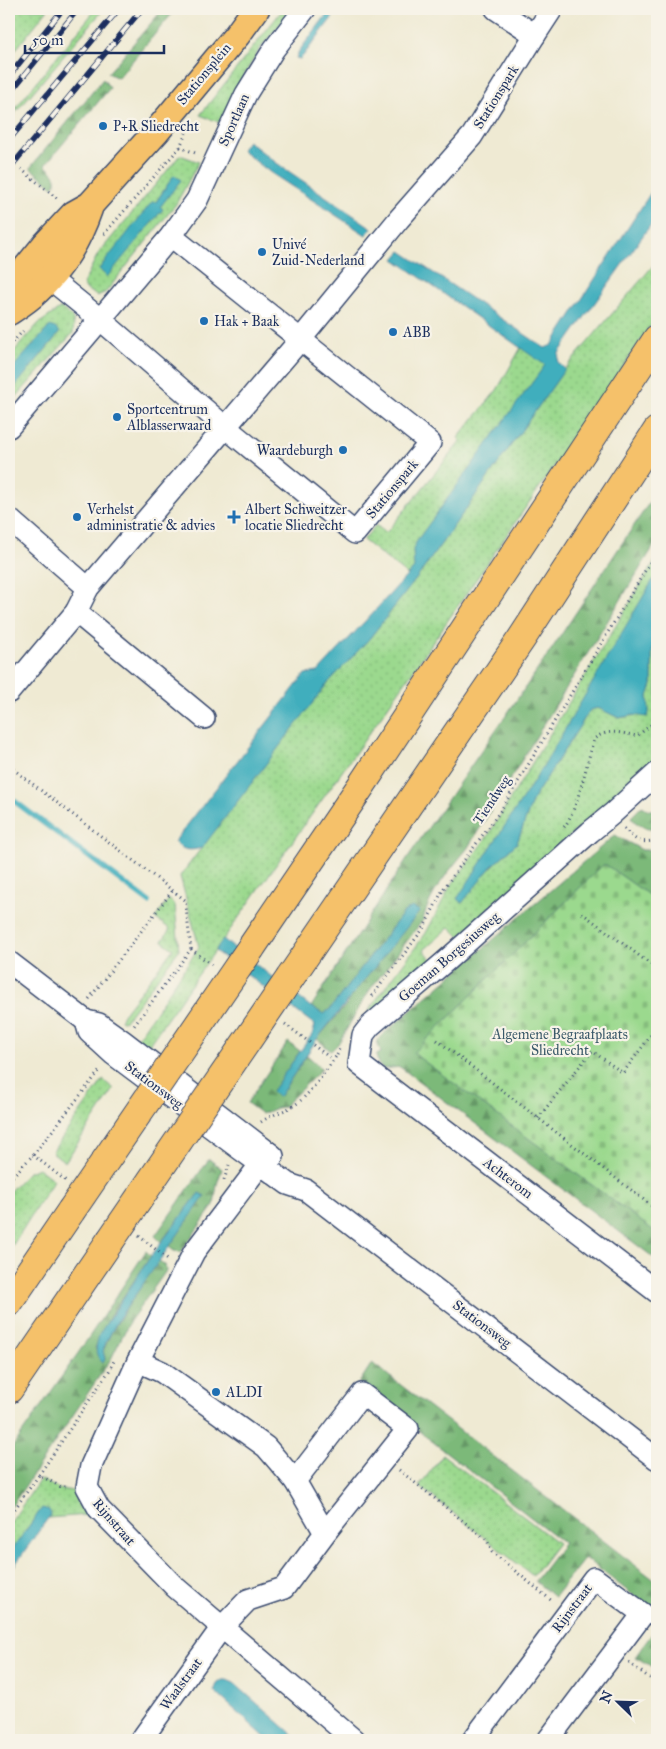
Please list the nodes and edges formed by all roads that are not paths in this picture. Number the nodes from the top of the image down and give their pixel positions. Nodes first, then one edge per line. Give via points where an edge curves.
1 (256, 9) edge
2 (305, 9) edge
3 (496, 9) edge
4 (552, 9) edge
5 (535, 35) junction
6 (171, 236) junction
7 (40, 271) junction
8 (9, 289) edge
9 (9, 312) edge
10 (101, 320) junction
11 (657, 339) edge
12 (300, 340) junction
13 (9, 427) edge
14 (226, 427) junction
15 (657, 432) edge
16 (9, 519) edge
17 (88, 588) junction
18 (76, 612) junction
19 (9, 692) edge
20 (204, 718) dead end
21 (657, 773) edge
22 (9, 962) edge
23 (359, 1064) joint
24 (265, 1159) junction
25 (657, 1292) edge
26 (9, 1302) edge
27 (138, 1361) junction
28 (9, 1389) edge
29 (657, 1459) edge
30 (295, 1481) junction
31 (325, 1533) junction
32 (222, 1627) junction
33 (141, 1740) edge
34 (354, 1740) edge
35 (473, 1740) edge
36 (548, 1740) edge

1 - 7 main road, Stationsplein via 157,131 83,209 77,238 63,260
2 - 6 street, Sportlaan via 274,49 246,94 198,200
3 - 5 street
4 - 5 street, Stationspark
5 - 12 street, Stationspark via 472,136
6 - 10 street
6 - 12 street, Stationspark
7 - 8 main road, Stationsplein
7 - 9 main road, Stationsplein via 38,291
7 - 10 street, Stationspark
10 - 13 street
10 - 14 street, Stationspark
11 - 26 highway, bridge via 361,786
12 - 14 street, Stationspark
12 - 14 street, Stationspark via 430,443 355,533
14 - 17 street, Stationspark
15 - 28 highway, bridge via 522,638
16 - 17 street
17 - 18 street, Stationspark
18 - 19 street, Stationspark
18 - 20 street
21 - 23 street, Goeman Borgesiusweg via 370,1026 363,1035
22 - 24 street, Stationsweg via 82,1018 89,1032 118,1048
23 - 25 street, Achterom
24 - 27 street, Rijnstraat via 194,1252
24 - 29 street, Stationsweg via 296,1174 306,1190
27 - 30 street via 162,1372 266,1447
27 - 32 street, Rijnstraat via 91,1466 87,1487 99,1509 174,1587
30 - 31 street
30 - 31 street via 362,1394 408,1429
31 - 32 street via 284,1588 248,1600
32 - 33 street, Waalstraat
32 - 34 street, Rijnstraat
35 - 36 street, Rijnstraat via 594,1578 642,1614

